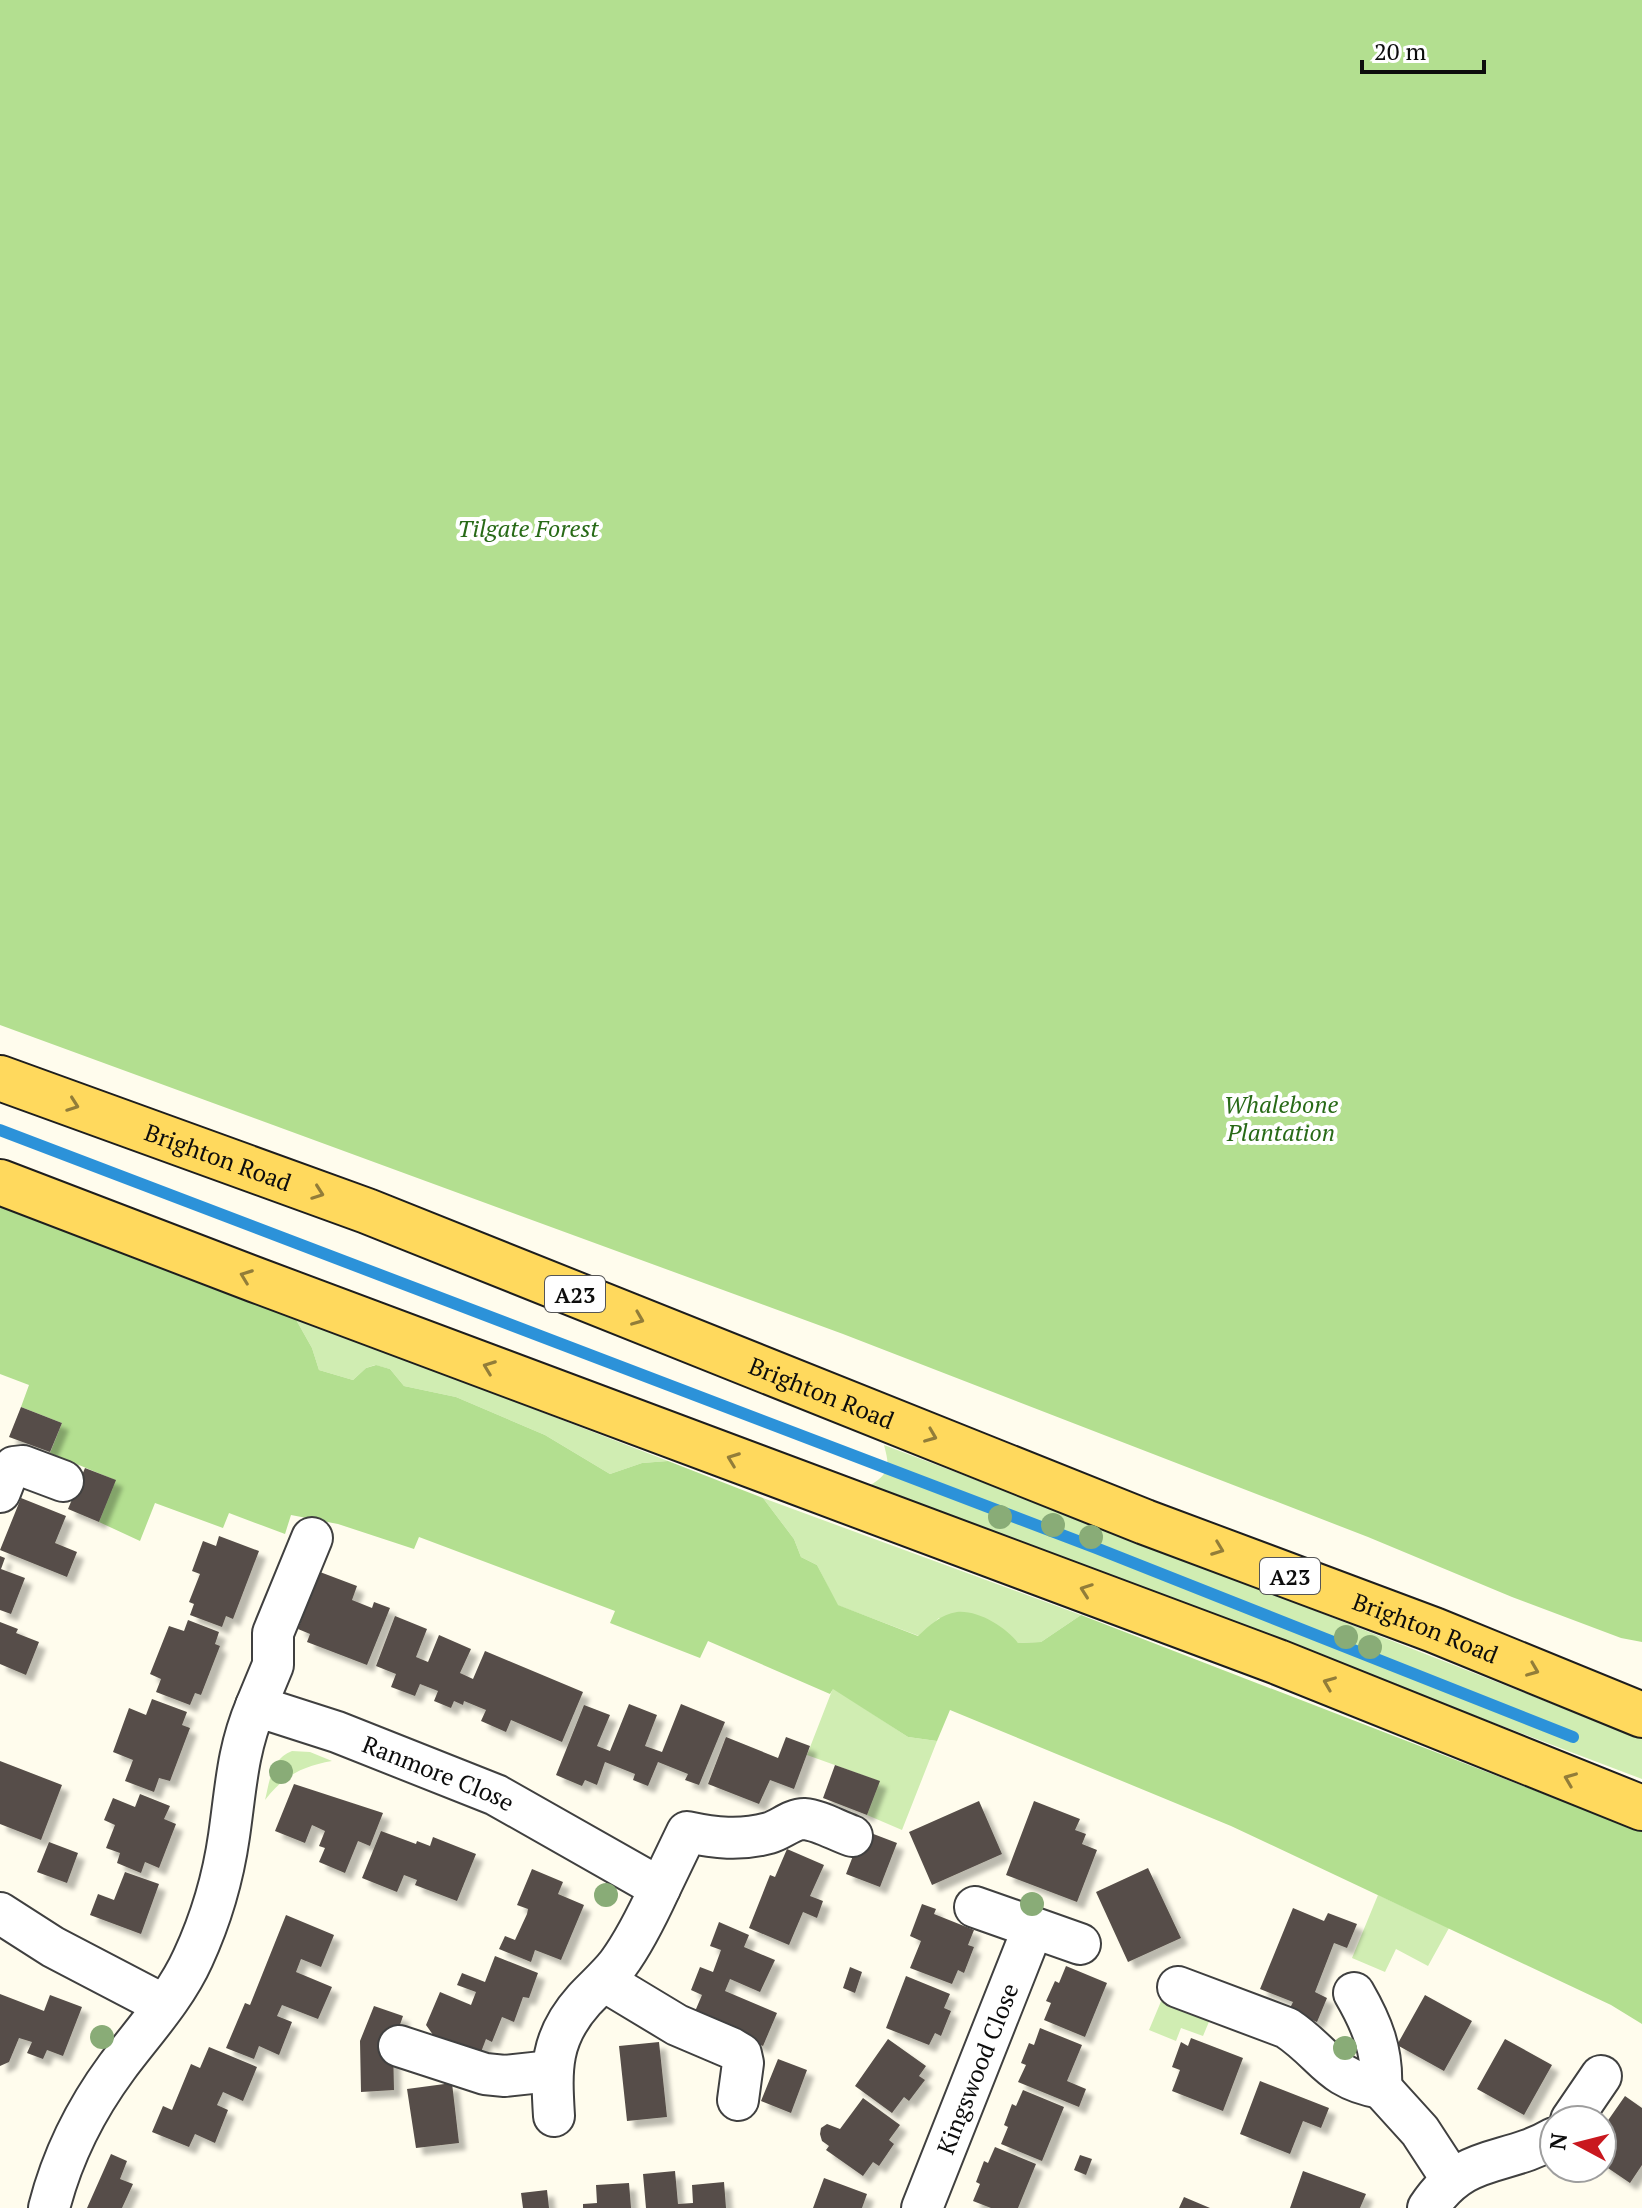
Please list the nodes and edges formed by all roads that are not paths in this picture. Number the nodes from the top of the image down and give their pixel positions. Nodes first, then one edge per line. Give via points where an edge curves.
1 (0, 1078) edge
2 (0, 1182) edge
3 (63, 1481) dead end
4 (0, 1492) edge
5 (312, 1538) dead end
6 (256, 1706) junction
7 (1642, 1715) edge
8 (1642, 1808) edge
9 (852, 1836) dead end
10 (660, 1888) junction
11 (975, 1907) dead end
12 (0, 1913) edge
13 (1033, 1928) junction
14 (1080, 1944) dead end
15 (604, 1981) junction
16 (1178, 1987) dead end
17 (1354, 1993) dead end
18 (164, 2005) junction
19 (399, 2046) dead end
20 (551, 2071) junction
21 (1601, 2076) dead end
22 (1381, 2088) junction
23 (738, 2100) dead end
24 (1582, 2104) edge
25 (554, 2116) dead end
26 (1538, 2147) edge
27 (1440, 2194) edge
28 (49, 2208) edge
29 (922, 2208) edge

1 -> 7 main road, Brighton Road / A23 via 367,1211
8 -> 2 main road via 1278,1662
3 - 4 street via 14,1467
5 - 6 street via 273,1633 273,1665
6 - 10 street, Ranmore Close via 496,1795
6 - 18 street via 238,1763 229,1838 209,1920 192,1961
9 - 10 street via 806,1819 766,1834 732,1839 687,1832
10 - 15 street
11 - 13 street
12 - 18 street
13 - 14 street
13 - 29 street, Kingswood Close
15 - 20 street via 562,2033
15 - 23 street via 657,2014 741,2054
16 - 22 street via 1287,2028 1341,2076
17 - 22 street via 1377,2040
18 - 28 street via 80,2126
19 - 20 street via 485,2074
20 - 25 street
21 - 24 street
22 - 27 street via 1420,2131
26 - 27 street via 1465,2170

